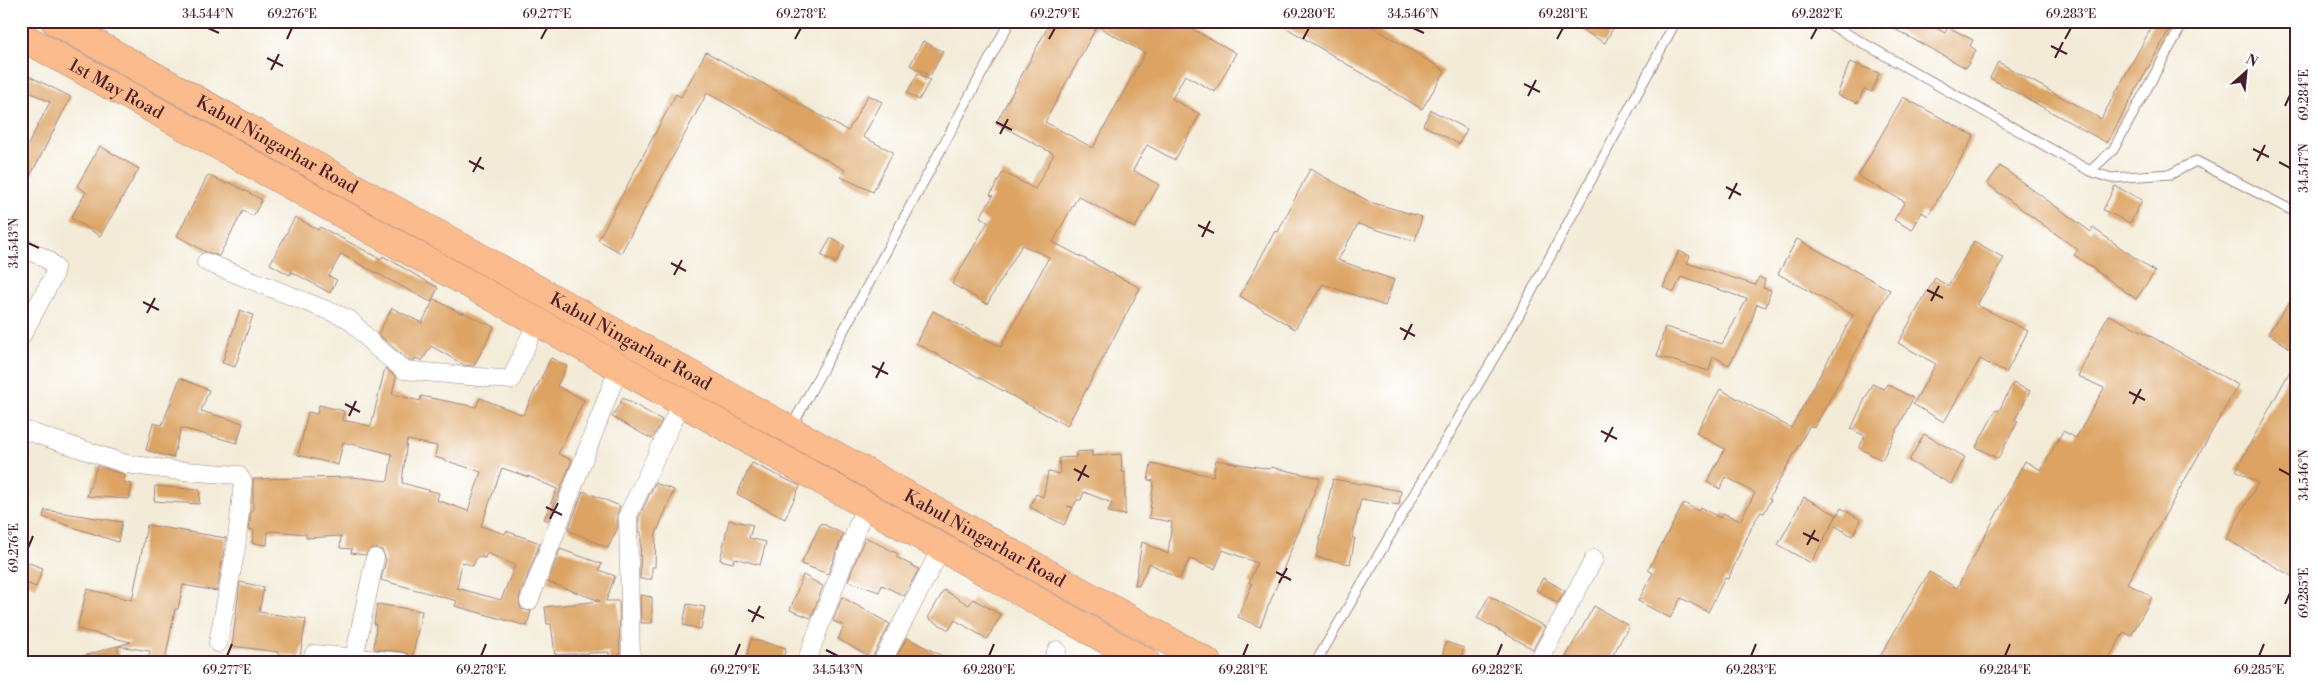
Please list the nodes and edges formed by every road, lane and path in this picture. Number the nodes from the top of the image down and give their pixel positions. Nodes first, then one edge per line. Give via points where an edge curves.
1 (55, 21) edge
2 (1010, 21) edge
3 (1676, 21) edge
4 (1824, 21) edge
5 (2184, 21) edge
6 (21, 36) edge
7 (212, 141) joint
8 (2090, 171) junction
9 (2297, 213) edge
10 (21, 246) edge
11 (206, 262) dead end
12 (538, 322) junction
13 (21, 337) edge
14 (620, 367) junction
15 (682, 402) junction
16 (21, 428) edge
17 (783, 442) junction
18 (866, 504) junction
19 (942, 547) junction
20 (375, 558) dead end
21 (1594, 559) dead end
22 (529, 601) dead end
23 (218, 643) dead end
24 (314, 654) dead end
25 (354, 658) junction
26 (402, 662) edge
27 (631, 662) edge
28 (806, 662) edge
29 (882, 662) edge
30 (1146, 662) edge
31 (1207, 662) edge
32 (1316, 662) edge
33 (1538, 662) edge

1 - 17 highway, Kabul Ningarhar Road
2 - 17 lane
3 - 32 lane via 1520,313
4 - 8 lane
5 - 8 lane via 2113,150
6 - 7 highway, 1st May Road
7 - 12 highway, Kabul Ningarhar Road
8 - 9 lane via 2111,178 2170,174 2196,161
10 - 13 street via 48,260 54,267 53,277
11 - 12 street via 348,319 404,370 511,380
12 - 14 highway, Kabul Ningarhar Road
14 - 15 highway, Kabul Ningarhar Road
14 - 22 street
15 - 17 highway, Kabul Ningarhar Road
15 - 27 street via 628,514
16 - 23 street via 126,464 238,475 243,482 236,548
17 - 18 highway, Kabul Ningarhar Road
17 - 31 highway, Kabul Ningarhar Road via 932,510
18 - 19 highway, Kabul Ningarhar Road
18 - 28 street
19 - 29 street
19 - 30 highway, Kabul Ningarhar Road
20 - 25 street
21 - 33 street
24 - 25 street
25 - 26 street

